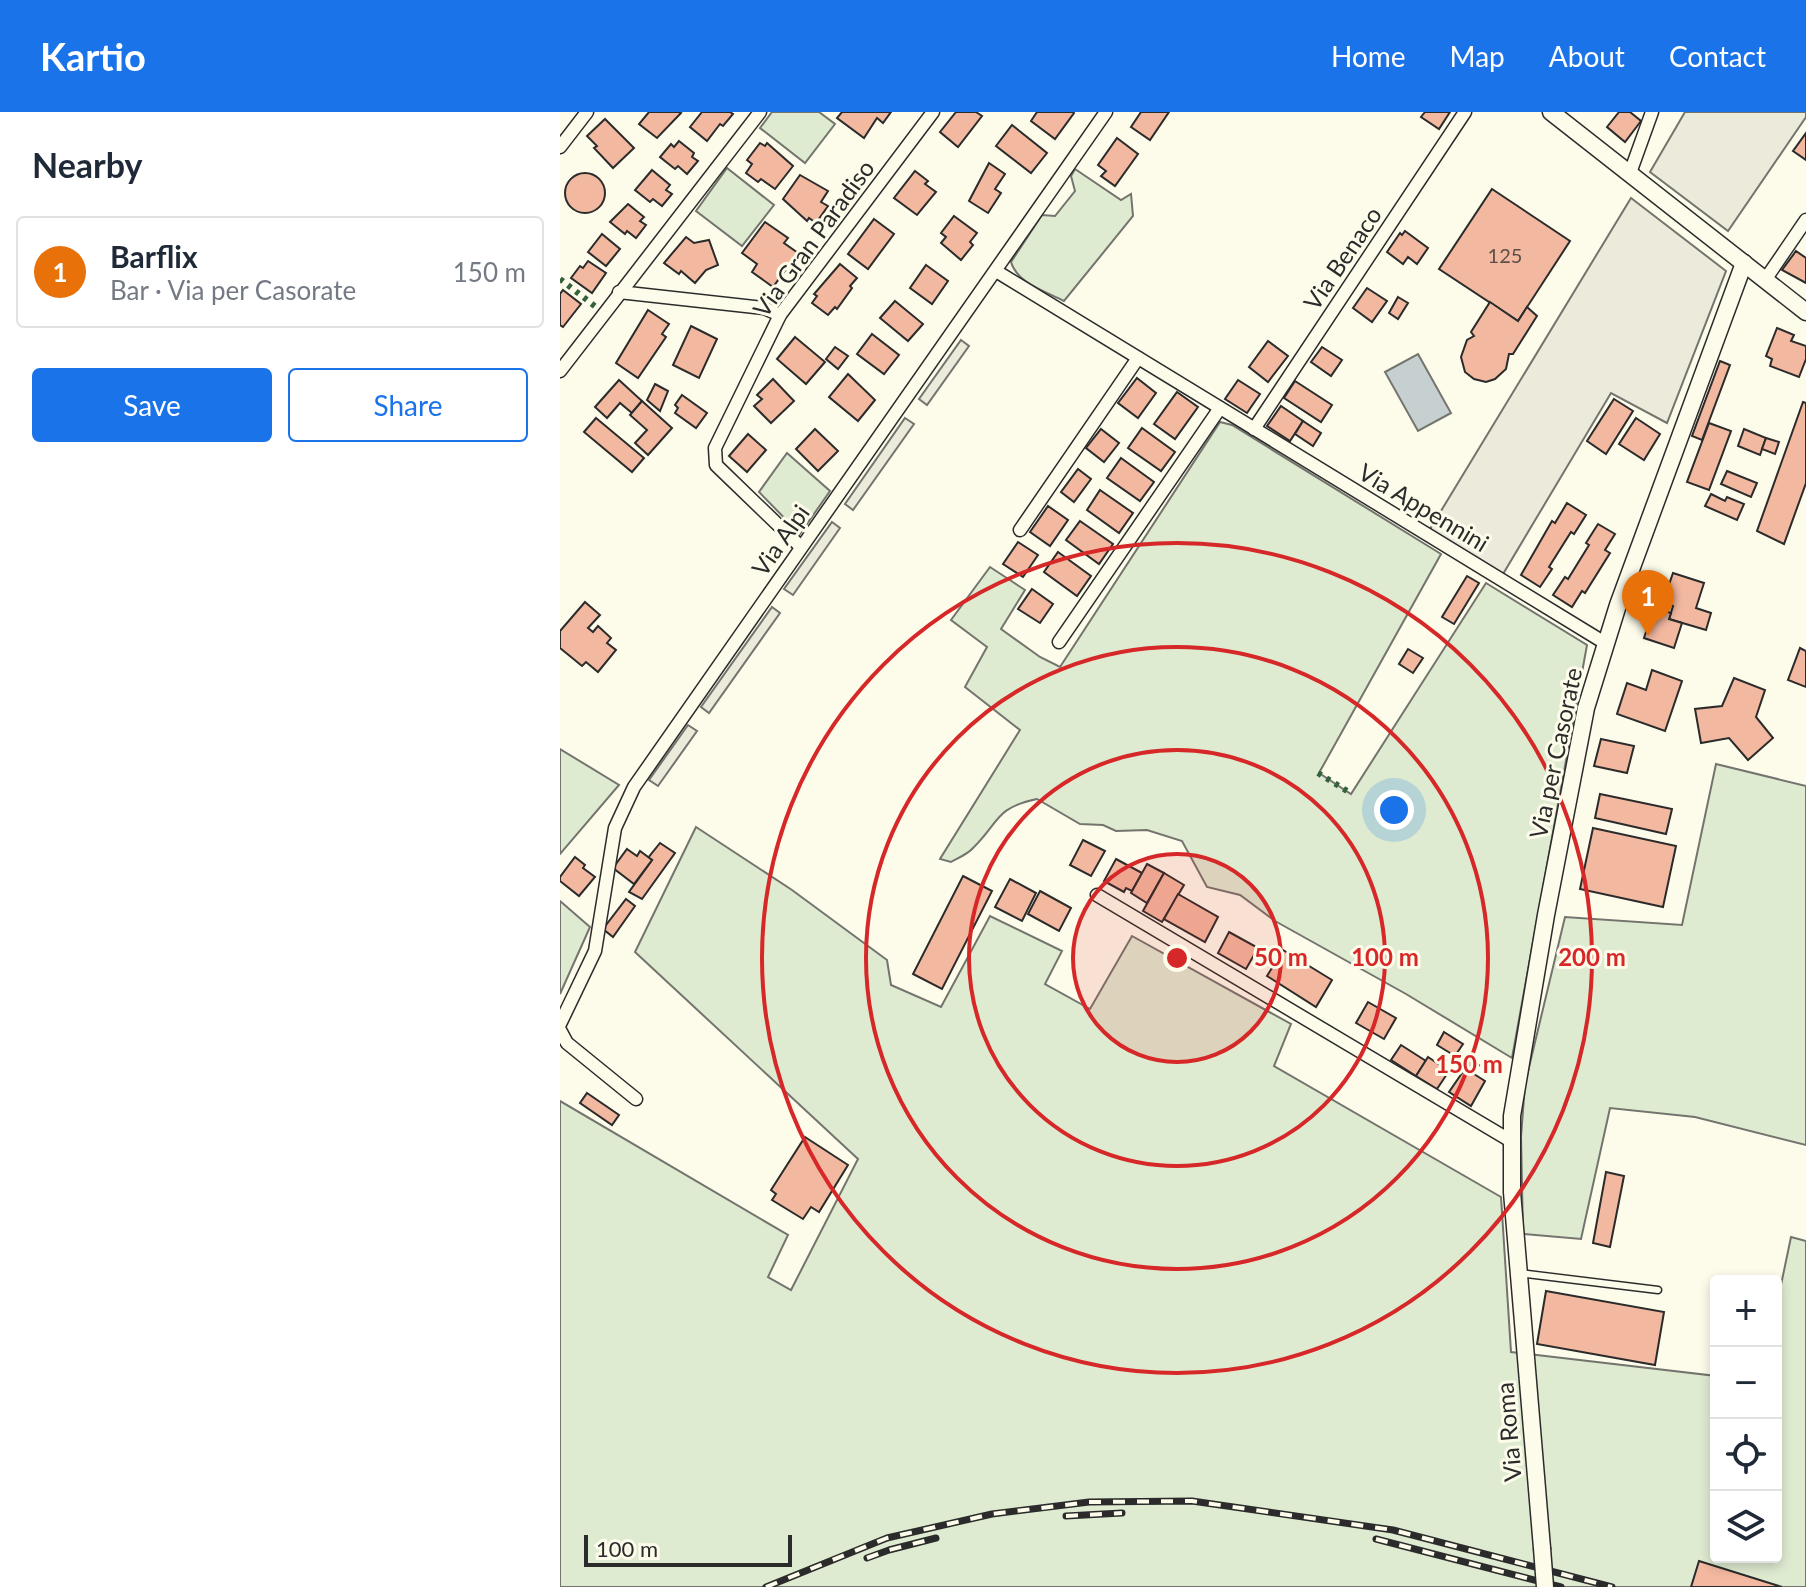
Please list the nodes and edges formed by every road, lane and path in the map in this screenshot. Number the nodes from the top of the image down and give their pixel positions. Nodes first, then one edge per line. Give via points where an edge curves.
1 (587, 112) edge
2 (760, 112) edge
3 (933, 112) edge
4 (1106, 112) edge
5 (1465, 112) edge
6 (1551, 112) edge
7 (1652, 112) edge
8 (560, 147) edge
9 (1630, 173) junction
10 (1806, 220) edge
11 (1744, 263) junction
12 (996, 271) junction
13 (1765, 280) junction
14 (619, 292) junction
15 (1806, 312) edge
16 (780, 315) junction
17 (1138, 358) junction
18 (560, 371) edge
19 (1220, 408) junction
20 (1254, 429) junction
21 (1020, 530) dead end
22 (801, 547) junction
23 (1059, 642) dead end
24 (1605, 643) junction
25 (1097, 895) dead end
26 (560, 1024) edge
27 (560, 1030) edge
28 (636, 1099) dead end
29 (1511, 1141) junction
30 (1519, 1273) junction
31 (1658, 1290) dead end
32 (1545, 1587) edge

1 - 8 street
2 - 14 street
3 - 16 street, Via Gran Paradiso
4 - 12 street, Via Alpi
5 - 20 street, Via Benaco
6 - 9 street
7 - 9 street
9 - 11 street
10 - 13 street
11 - 13 street
11 - 24 street, Via per Casorate
12 - 17 street, Via Appennini
12 - 22 street, Via Alpi
13 - 15 street
14 - 16 street via 764,308
14 - 18 street
16 - 22 street, Via Gran Paradiso via 714,456 716,465
17 - 19 street, Via Appennini
17 - 21 street
19 - 20 street, Via Appennini
19 - 23 street
20 - 24 street, Via Appennini
22 - 26 street, Via Alpi via 634,787 615,828 595,951
24 - 29 street, Via per Casorate via 1586,708 1549,899
25 - 29 street
27 - 28 street via 567,1043
29 - 30 street, Via per Casorate
30 - 31 lane
30 - 32 street, Via Roma, bridge

